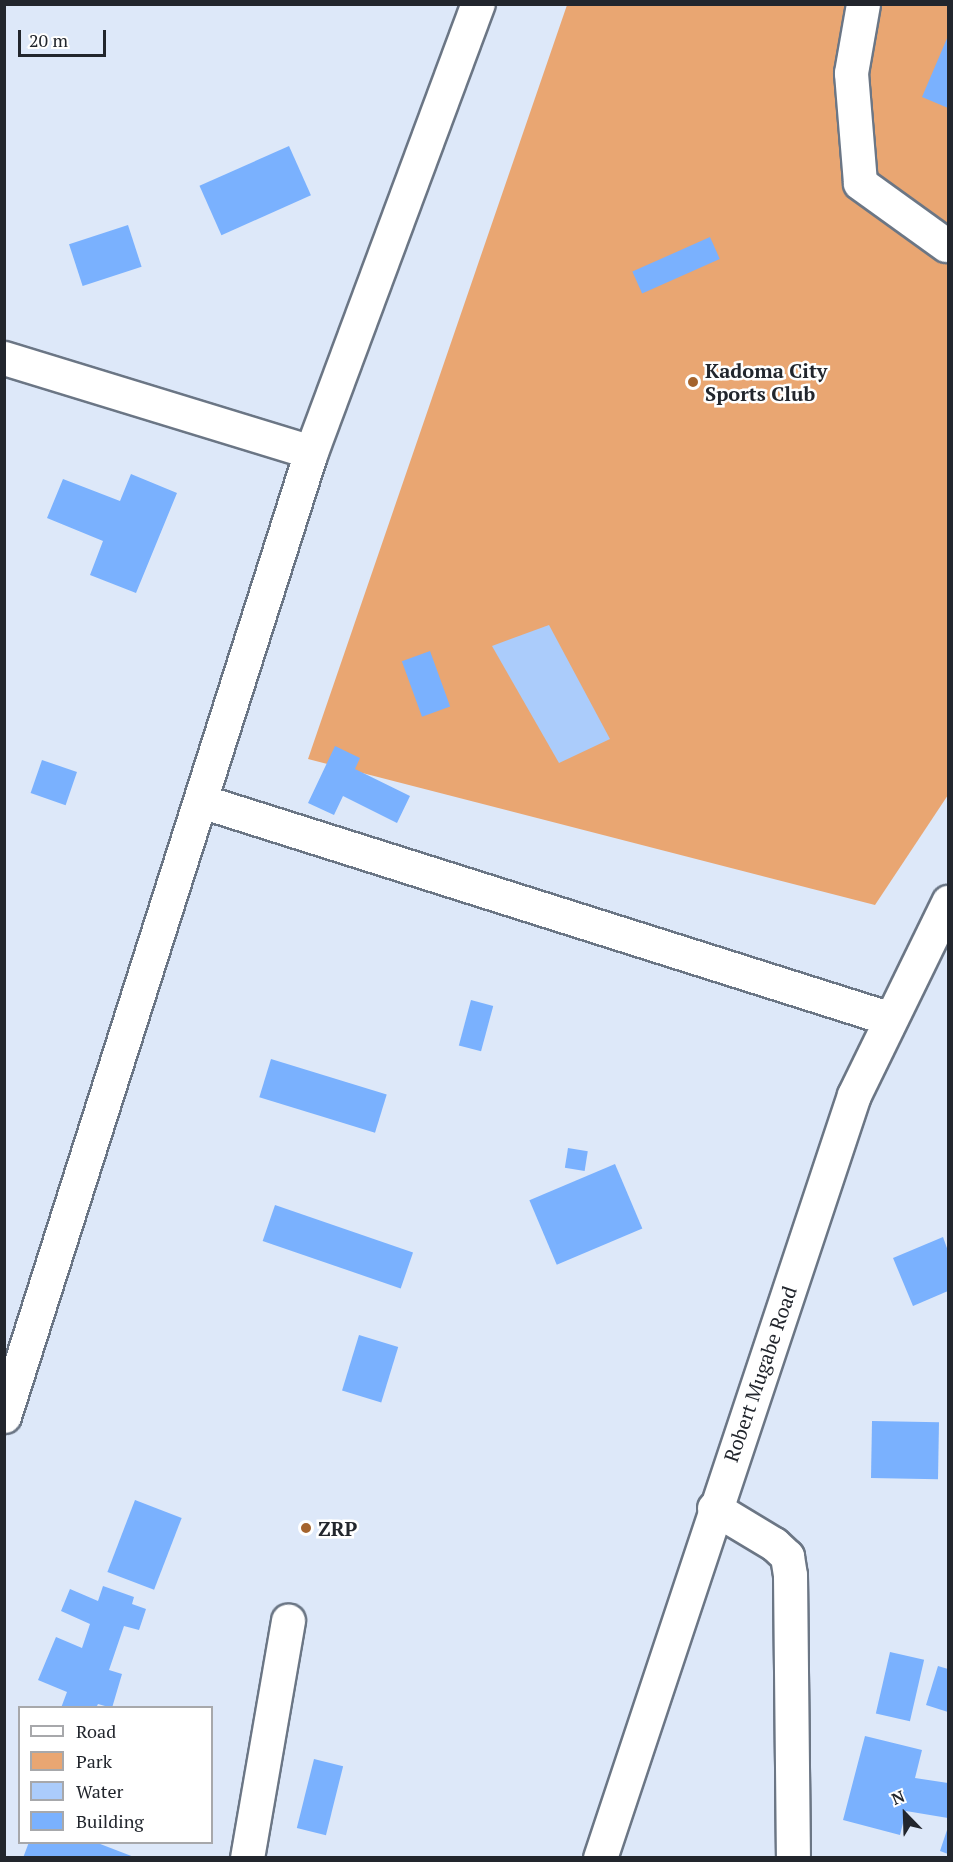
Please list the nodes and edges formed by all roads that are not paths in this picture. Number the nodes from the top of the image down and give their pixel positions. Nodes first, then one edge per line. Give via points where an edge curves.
1 (478, 4) edge
2 (863, 4) edge
3 (946, 245) dead end
4 (4, 358) edge
5 (311, 452) junction
6 (201, 801) junction
7 (948, 902) edge
8 (948, 955) edge
9 (914, 969) junction
10 (888, 1018) junction
11 (4, 1416) edge
12 (714, 1508) junction
13 (288, 1621) dead end
14 (247, 1857) edge
15 (600, 1857) edge
16 (792, 1857) edge

1 - 5 street
2 - 3 street via 851,73 860,183
4 - 5 street
5 - 6 street
6 - 10 street
6 - 11 street
7 - 9 street, Robert Mugabe Road
8 - 9 street
9 - 10 street, Robert Mugabe Road
10 - 12 street, Robert Mugabe Road via 854,1095
12 - 15 street, Robert Mugabe Road
12 - 16 street via 787,1556
13 - 14 street

